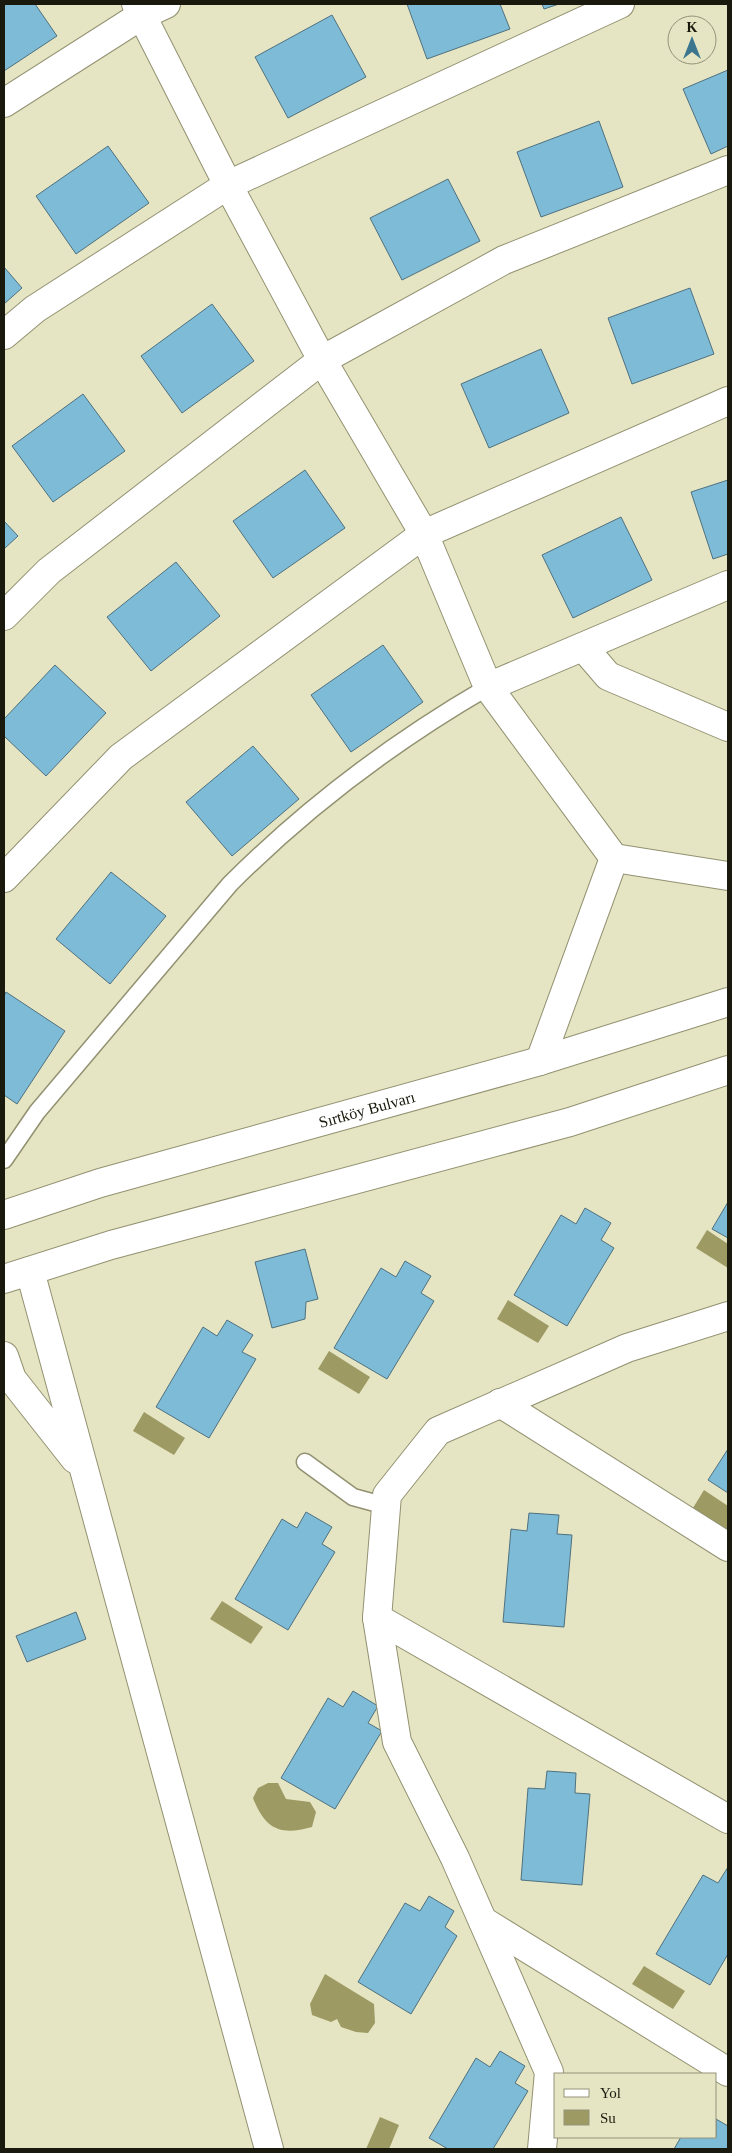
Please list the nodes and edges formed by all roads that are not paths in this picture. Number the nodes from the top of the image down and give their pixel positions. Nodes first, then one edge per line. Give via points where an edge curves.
1 (166, 4) edge
2 (620, 4) edge
3 (139, 10) edge
4 (4, 103) edge
5 (728, 170) edge
6 (228, 185) junction
7 (4, 335) edge
8 (322, 360) junction
9 (728, 401) edge
10 (424, 534) junction
11 (728, 584) edge
12 (4, 616) edge
13 (584, 648) junction
14 (488, 687) junction
15 (728, 727) edge
16 (614, 858) junction
17 (728, 876) edge
18 (4, 878) edge
19 (728, 1002) edge
20 (540, 1062) junction
21 (728, 1070) edge
22 (4, 1160) edge
23 (4, 1215) edge
24 (30, 1271) junction
25 (4, 1279) edge
26 (728, 1316) edge
27 (4, 1356) edge
28 (500, 1403) junction
29 (305, 1462) dead end
30 (83, 1469) junction
31 (386, 1506) junction
32 (728, 1548) edge
33 (377, 1618) junction
34 (728, 1819) edge
35 (483, 1921) junction
36 (728, 2072) edge
37 (269, 2149) edge
38 (542, 2149) edge

1 - 3 street
2 - 6 street
3 - 4 street
3 - 6 street
5 - 8 street via 504,260
6 - 7 street via 35,309
6 - 8 street
8 - 10 street
8 - 12 street via 49,571
9 - 10 street
10 - 14 street
10 - 18 street via 121,757
11 - 13 street
13 - 14 street
13 - 15 street via 608,676
14 - 16 street
14 - 22 lane via 437,717 338,786 230,884 37,1112
16 - 17 street
16 - 20 street
19 - 20 street, Sırtköy Bulvarı
20 - 23 street, Sırtköy Bulvarı via 100,1183
21 - 24 street via 570,1122 120,1243
24 - 25 street
24 - 30 street
26 - 28 street via 627,1348
27 - 30 street via 12,1379
28 - 31 street via 438,1431 387,1495
28 - 32 street
29 - 31 lane via 353,1497
30 - 37 street
31 - 33 street
33 - 34 street
33 - 35 street via 397,1742
35 - 36 street
35 - 38 street via 549,2072

